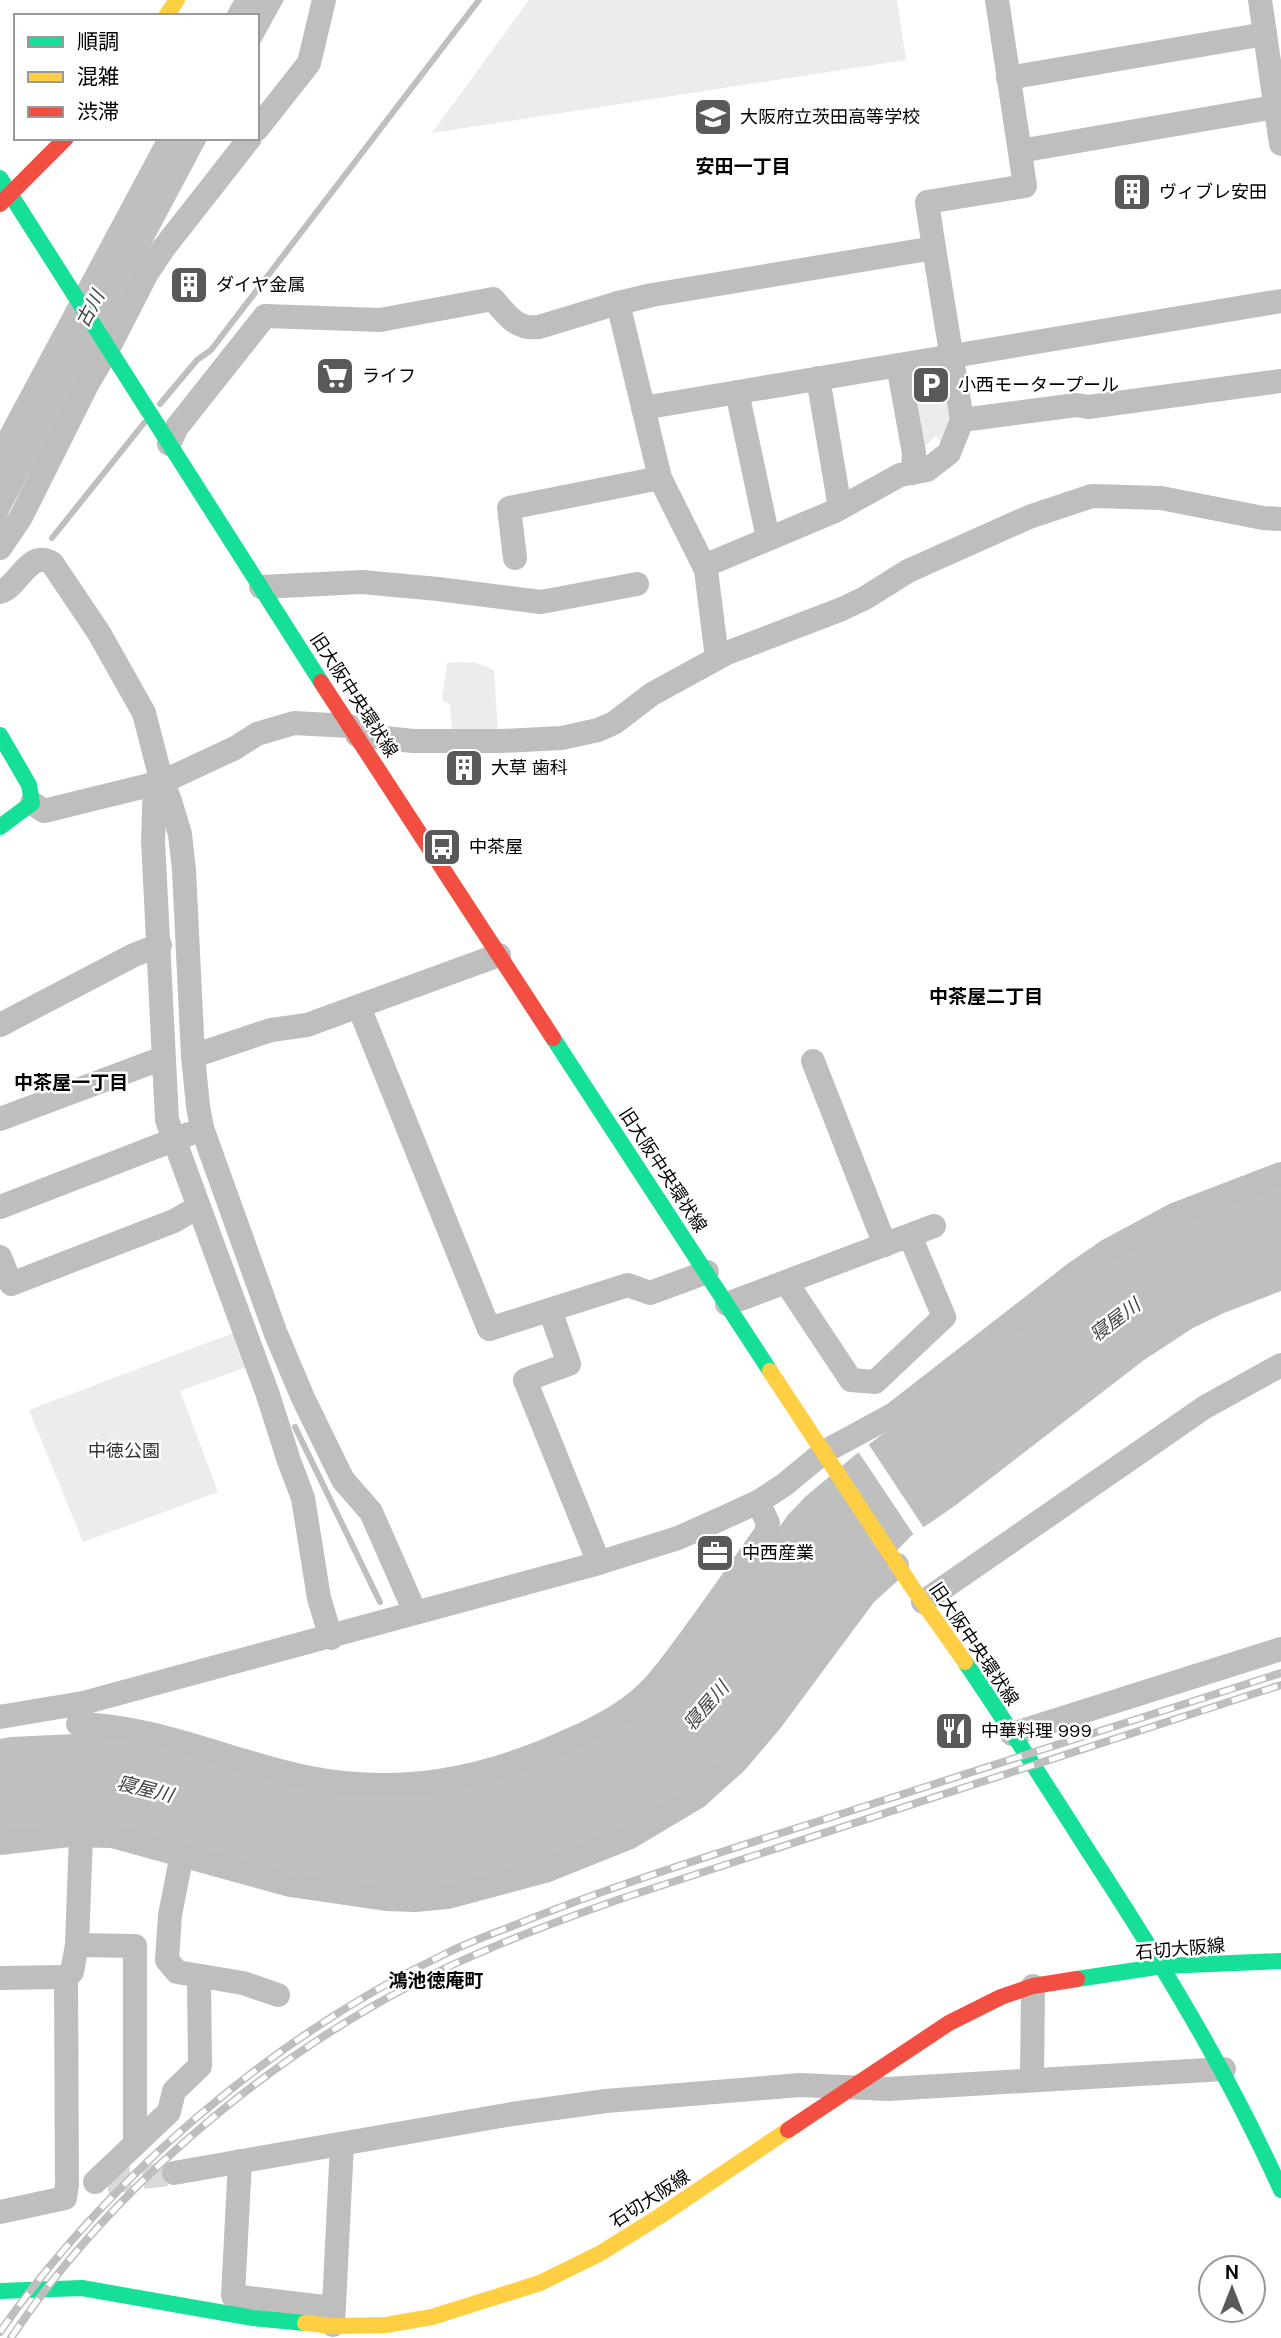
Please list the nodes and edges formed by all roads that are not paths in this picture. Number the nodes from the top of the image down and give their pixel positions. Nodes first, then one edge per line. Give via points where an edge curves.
1 (324, 0) edge
2 (997, 0) edge
3 (1259, 0) edge
4 (1265, 34) junction
5 (1008, 78) junction
6 (1275, 107) junction
7 (259, 126) edge
8 (64, 140) edge
9 (248, 140) edge
10 (1281, 144) edge
11 (1020, 151) junction
12 (0, 178) edge
13 (5, 199) edge
14 (934, 248) junction
15 (1281, 301) edge
16 (618, 303) junction
17 (106, 345) junction
18 (951, 357) junction
19 (898, 365) junction
20 (818, 378) junction
21 (1281, 381) edge
22 (737, 392) junction
23 (643, 408) junction
24 (962, 420) junction
25 (167, 440) junction
26 (914, 473) junction
27 (660, 478) junction
28 (840, 508) junction
29 (1281, 519) edge
30 (768, 538) junction
31 (0, 548) edge
32 (515, 558) dead end
33 (704, 566) junction
34 (636, 584) dead end
35 (261, 587) junction
36 (0, 592) edge
37 (717, 658) junction
38 (353, 730) junction
39 (0, 735) edge
40 (158, 783) junction
41 (32, 803) junction
42 (164, 819) junction
43 (0, 827) edge
44 (160, 945) junction
45 (499, 954) junction
46 (359, 1007) junction
47 (0, 1025) edge
48 (193, 1056) junction
49 (163, 1058) junction
50 (813, 1061) dead end
51 (0, 1119) edge
52 (202, 1128) junction
53 (174, 1140) junction
54 (1281, 1174) edge
55 (0, 1207) edge
56 (198, 1207) junction
57 (934, 1226) dead end
58 (910, 1236) junction
59 (886, 1245) junction
60 (0, 1256) edge
61 (707, 1272) junction
62 (786, 1282) junction
63 (727, 1304) junction
64 (550, 1310) junction
65 (1281, 1365) edge
66 (303, 1398) junction
67 (273, 1410) junction
68 (829, 1460) junction
69 (758, 1502) junction
70 (599, 1563) junction
71 (896, 1563) junction
72 (923, 1602) junction
73 (415, 1612) junction
74 (331, 1638) junction
75 (1281, 1649) edge
76 (0, 1717) edge
77 (78, 1724) dead end
78 (1012, 1734) junction
79 (82, 1835) junction
80 (0, 1843) edge
81 (182, 1854) junction
82 (77, 1945) junction
83 (1281, 1961) edge
84 (1163, 1966) junction
85 (66, 1976) junction
86 (199, 1977) junction
87 (0, 1978) edge
88 (1033, 1986) junction
89 (278, 1995) dead end
90 (1224, 2069) junction
91 (1032, 2080) junction
92 (851, 2087) junction
93 (135, 2144) junction
94 (342, 2144) junction
95 (240, 2161) junction
96 (174, 2173) tunnel mouth
97 (67, 2184) junction
98 (1281, 2190) edge
99 (0, 2194) edge
100 (0, 2211) edge
101 (0, 2291) edge
102 (333, 2317) junction

1 - 7 street via 309,63
2 - 5 street
3 - 4 street
4 - 5 street
4 - 6 street
5 - 11 street
6 - 10 street
6 - 11 street
8 - 13 main road
9 - 17 street via 163,249
11 - 14 street via 1025,186 927,202
12 - 13 main road, 旧大阪中央環状線
13 - 17 main road, 旧大阪中央環状線
14 - 16 street
14 - 18 street
15 - 18 street
16 - 23 street
16 - 25 street via 533,328 513,323 493,299 380,320 265,316
17 - 25 main road, 旧大阪中央環状線
17 - 31 street via 62,438
18 - 19 street
18 - 24 street
19 - 20 street
19 - 26 street
20 - 22 street
20 - 28 street
21 - 24 street
22 - 23 street
22 - 30 street
23 - 27 street
24 - 26 street via 949,453 927,470
25 - 35 main road, 旧大阪中央環状線
26 - 28 street via 900,475
27 - 32 street via 509,508
27 - 33 street
28 - 30 street
29 - 37 street via 1161,498 1092,496 1029,517 908,571 842,609
30 - 33 street
33 - 37 street
34 - 35 street via 541,602 362,582
35 - 38 main road, 旧大阪中央環状線
36 - 40 street via 9,589 36,561 47,560 56,567 132,688 146,719
37 - 38 street via 642,700 614,723 582,735 413,741
38 - 40 street via 294,723 257,734
38 - 45 main road, 旧大阪中央環状線
39 - 41 main road via 29,785
40 - 41 street via 44,811
40 - 42 street
41 - 43 main road
42 - 44 street
42 - 48 street via 180,834
44 - 47 street via 134,954
44 - 49 street
45 - 46 street
45 - 61 main road, 旧大阪中央環状線
46 - 48 street via 307,1026 271,1030
46 - 64 street via 489,1329
48 - 52 street
49 - 51 street
49 - 53 street via 166,1116
50 - 59 street
52 - 53 street
52 - 66 street
53 - 55 street
53 - 56 street
54 - 68 street via 1174,1215 1109,1250
56 - 60 street via 174,1221 11,1284
56 - 67 street
57 - 58 street
58 - 59 street
58 - 62 street via 944,1317 875,1382 851,1380
59 - 62 street
61 - 63 main road, 旧大阪中央環状線
61 - 64 street via 650,1293 628,1285
62 - 63 street
63 - 68 main road, 旧大阪中央環状線
64 - 70 street via 569,1364 525,1380
65 - 72 street via 1205,1407
66 - 67 street
66 - 73 street via 343,1480 371,1512
67 - 74 street via 305,1503 319,1598
68 - 69 street
68 - 71 main road, 旧大阪中央環状線
69 - 70 street via 678,1538
69 - 77 street via 768,1523 766,1533 648,1692 602,1725 484,1772 420,1785 343,1783 121,1727
70 - 73 street
71 - 72 main road, 旧大阪中央環状線
71 - 81 street via 864,1594 770,1722 722,1775 673,1813 588,1855 472,1891 415,1900 290,1885
72 - 78 main road, 旧大阪中央環状線
73 - 74 street
74 - 76 street via 83,1703
75 - 78 street
78 - 84 main road, 旧大阪中央環状線
79 - 80 street
79 - 81 street via 112,1836
79 - 82 street
81 - 86 street via 167,1960 177,1972
82 - 85 street via 72,1972
82 - 93 street via 135,1946
83 - 84 main road, 石切大阪線
84 - 88 main road, 石切大阪線
84 - 90 main road, 旧大阪中央環状線
85 - 87 street
85 - 97 street
86 - 89 street via 243,1983
86 - 93 street via 200,2066 174,2091 169,2112
88 - 91 street
88 - 92 main road, 石切大阪線 via 967,2014
90 - 91 street
90 - 98 main road, 旧大阪中央環状線
91 - 92 street
92 - 94 street via 800,2085 606,2102
92 - 102 main road, 石切大阪線 via 634,2233 556,2276 432,2317 386,2325
93 - 97 street via 101,2182
94 - 95 street
94 - 102 street
95 - 96 street
95 - 102 street via 233,2296
97 - 99 street
97 - 100 street via 65,2198
101 - 102 main road, 石切大阪線 via 82,2288 253,2318

